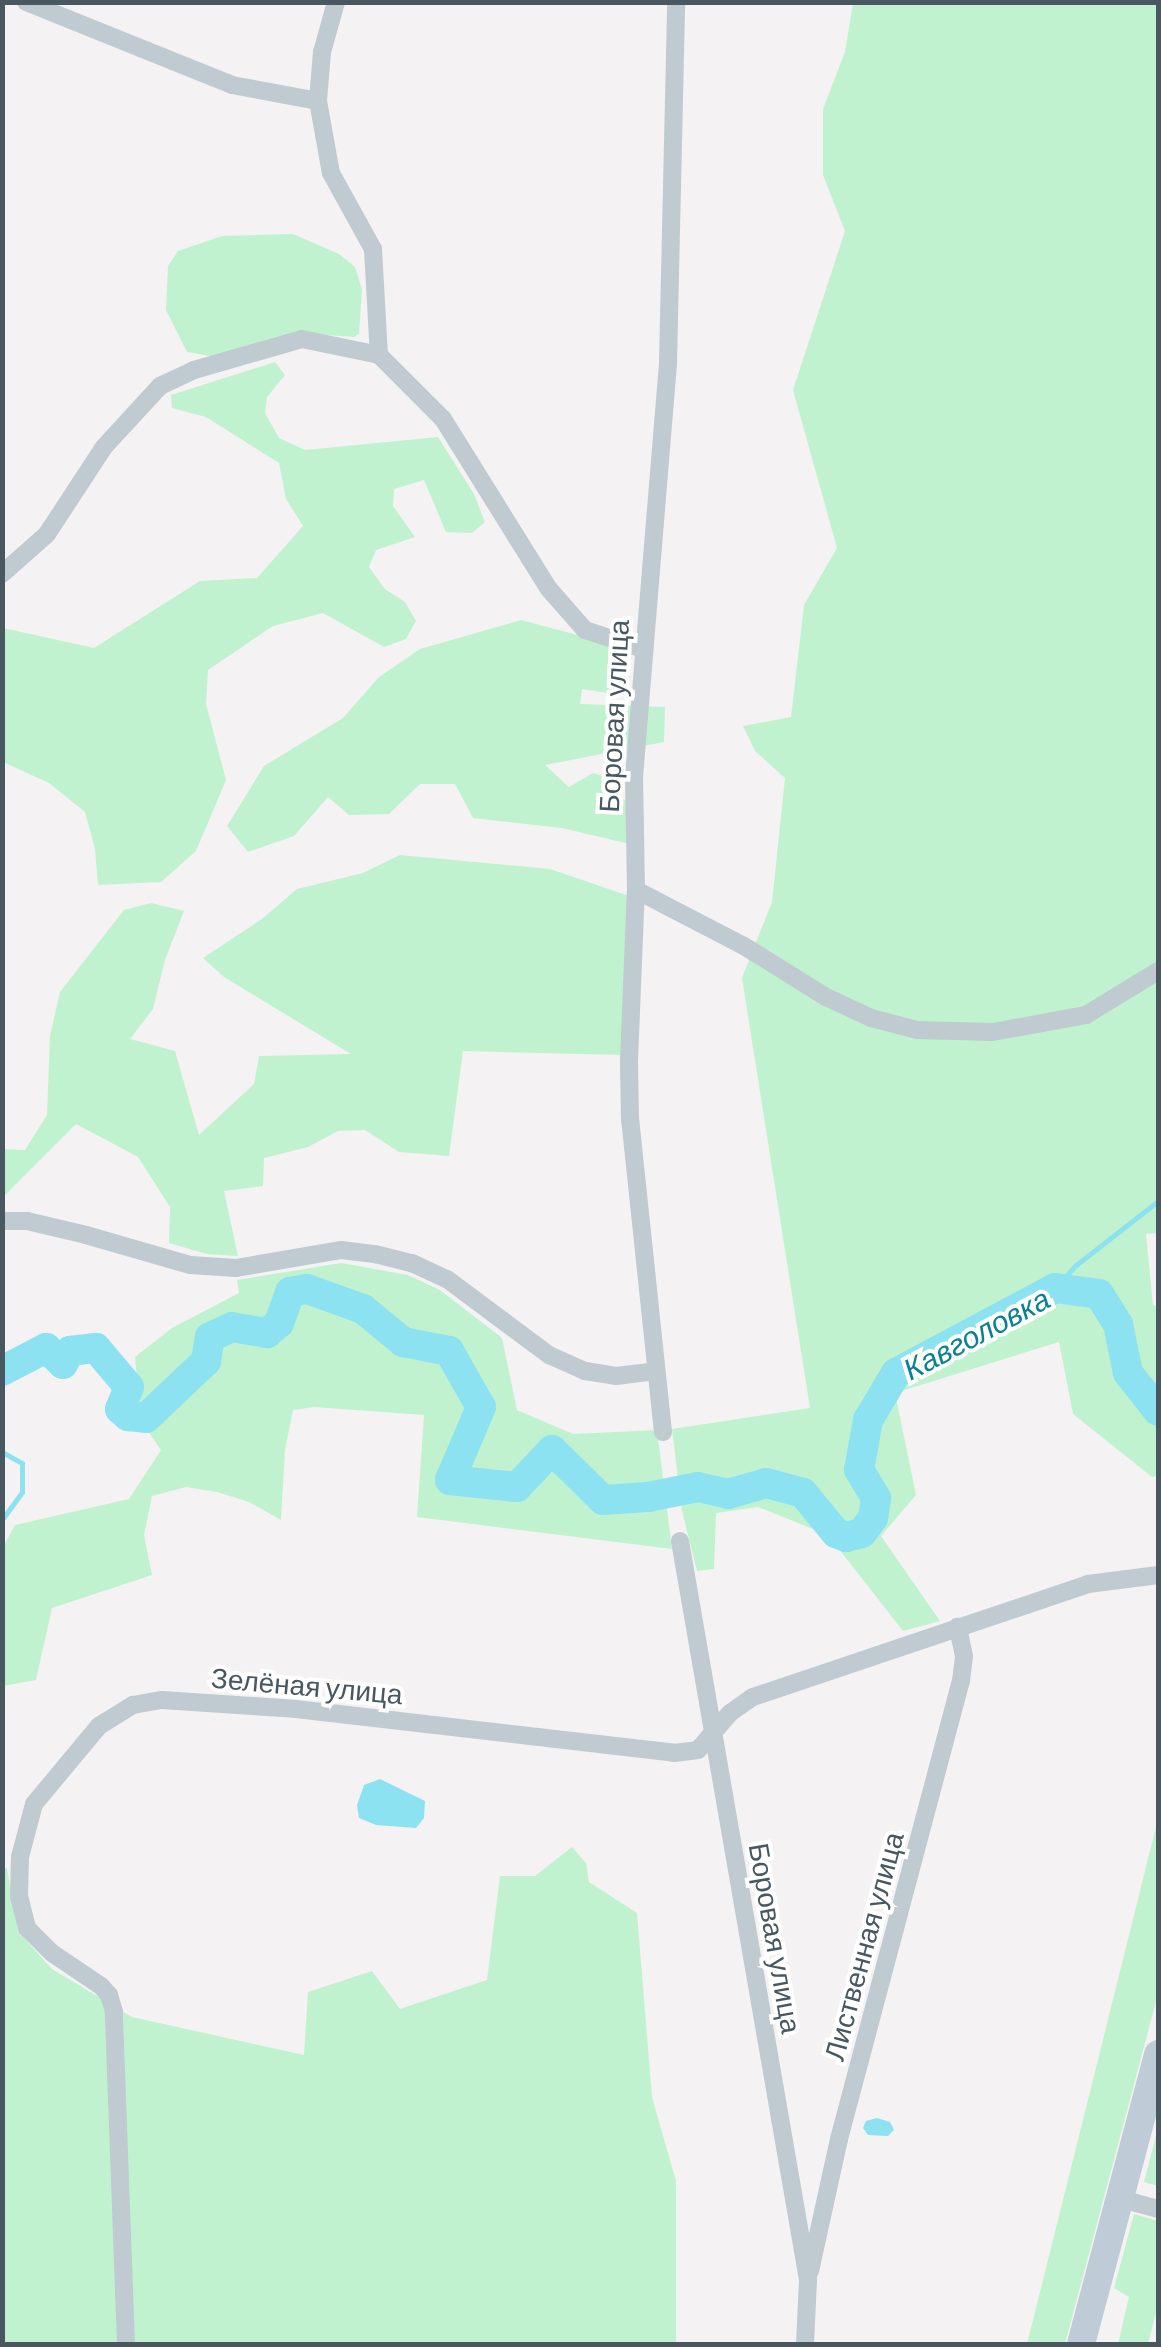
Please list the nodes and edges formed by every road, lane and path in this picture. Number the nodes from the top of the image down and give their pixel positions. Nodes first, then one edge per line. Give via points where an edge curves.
1 (26, 2) edge
2 (336, 2) edge
3 (676, 2) edge
4 (318, 101) junction
5 (379, 356) junction
6 (2, 574) edge
7 (643, 649) junction
8 (636, 890) junction
9 (1158, 970) edge
10 (2, 1221) edge
11 (654, 1372) junction
12 (663, 1432) dead end
13 (680, 1541) dead end
14 (1158, 1575) edge
15 (958, 1626) junction
16 (713, 1735) junction
17 (11, 1858) edge
18 (1158, 2054) edge
19 (1121, 2199) junction
20 (1158, 2209) edge
21 (808, 2280) junction
22 (126, 2344) edge
23 (804, 2344) edge
24 (1081, 2344) edge

1 - 4 street via 232,85
2 - 4 street
3 - 7 street, Боровая улица via 668,362
4 - 5 street via 331,173 373,248
5 - 6 street via 302,340 160,386 104,446 48,534
5 - 7 street via 443,419 548,590 585,630
7 - 8 street, Боровая улица via 634,777
8 - 9 street via 826,997 918,1030 994,1032 1072,1019
8 - 11 street, Боровая улица via 630,1118
10 - 11 street via 56,1228 190,1266 236,1268 341,1250 375,1254 447,1279 548,1355 585,1371
11 - 12 street, Боровая улица
13 - 16 street, Боровая улица
14 - 15 street, Зелёная улица via 1088,1584
15 - 16 street, Зелёная улица via 753,1696
15 - 21 street, Лиственная улица via 961,1681
16 - 17 street, Зелёная улица via 698,1750 674,1753 296,1709 162,1700 133,1705 99,1726 34,1804
16 - 21 street, Боровая улица
17 - 22 street, Зелёная улица via 27,1928 101,1986 114,2012
18 - 19 main road
19 - 20 street
19 - 24 main road
21 - 23 street, Боровая улица

